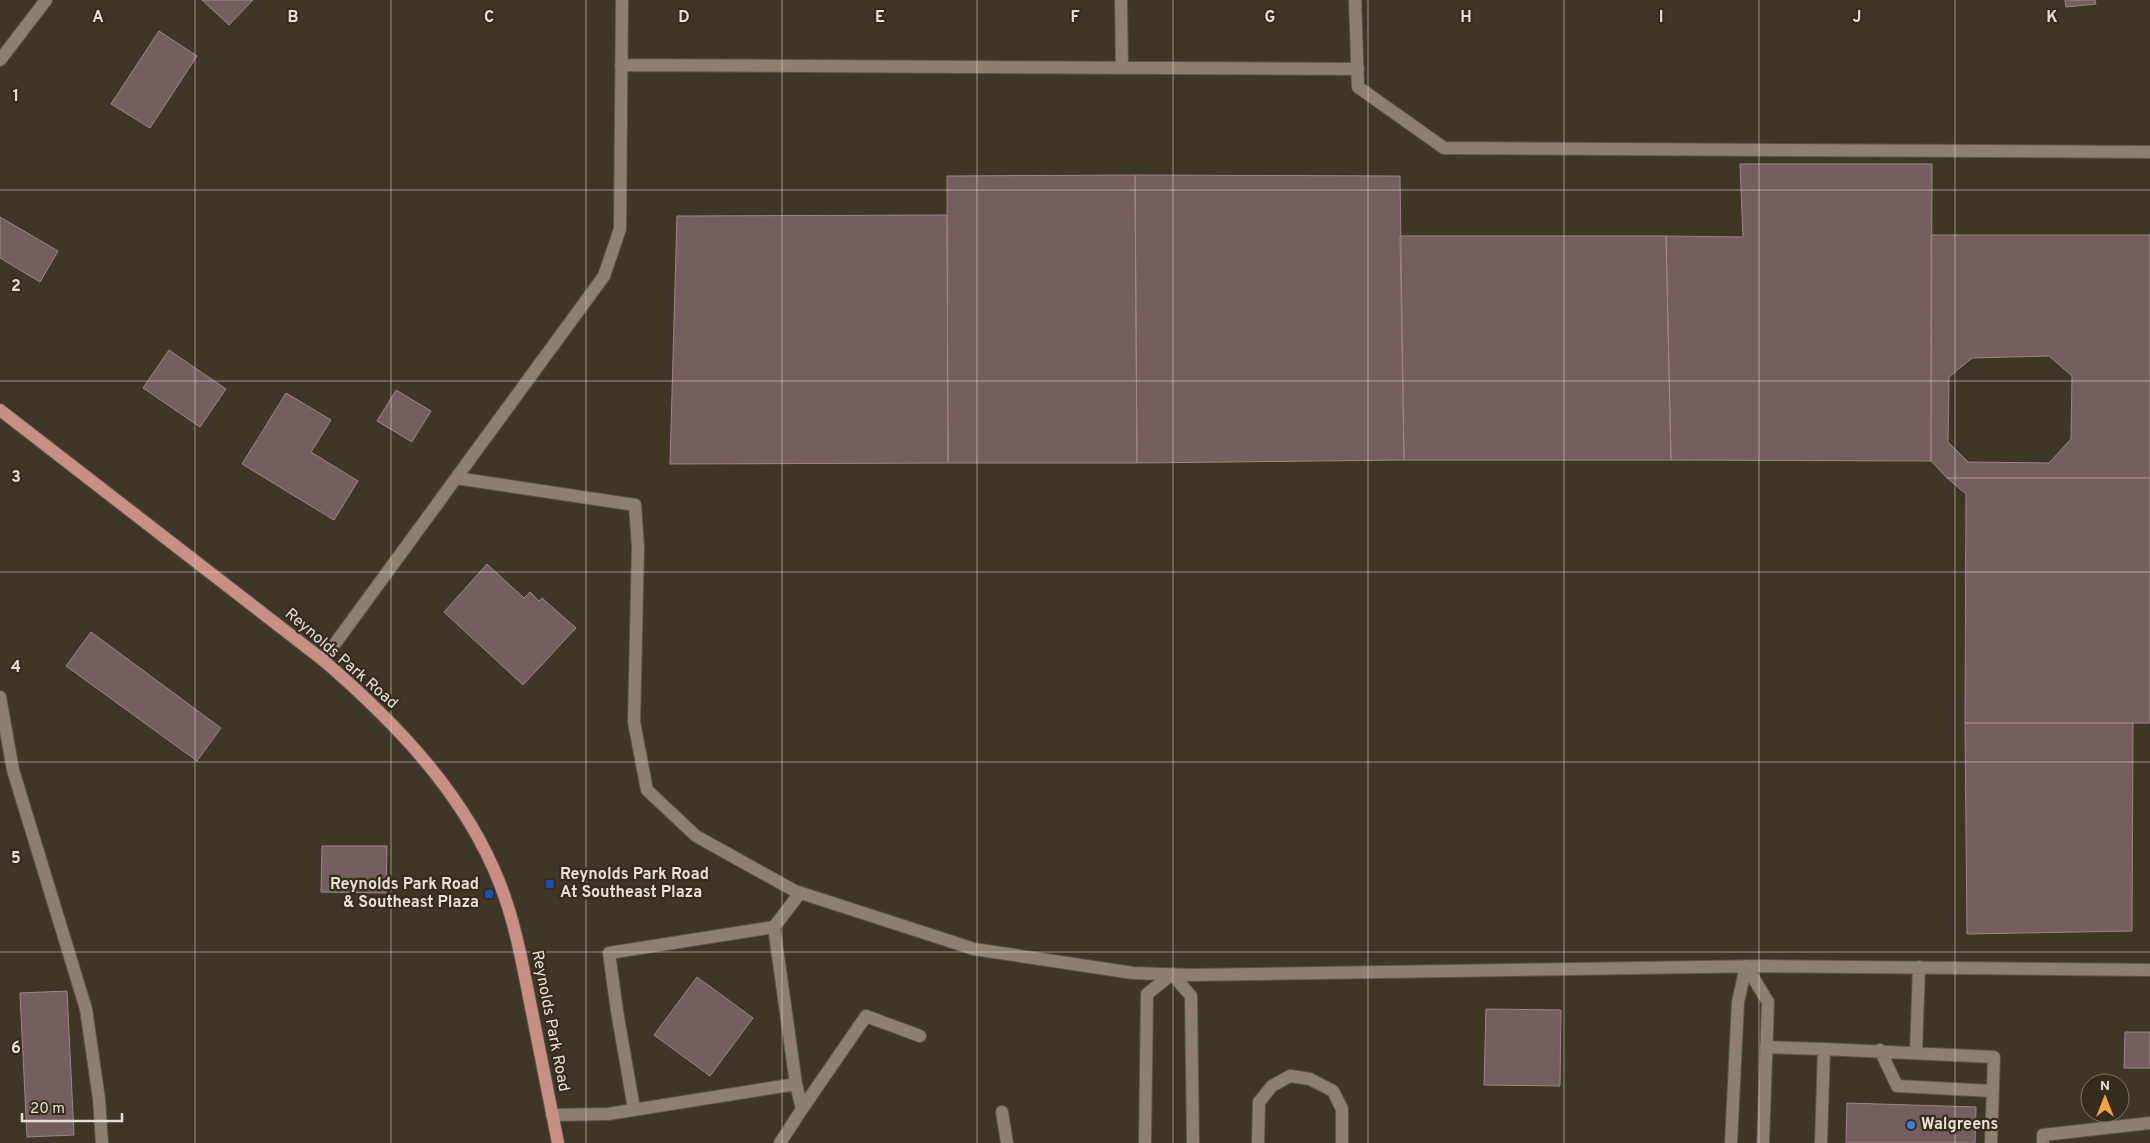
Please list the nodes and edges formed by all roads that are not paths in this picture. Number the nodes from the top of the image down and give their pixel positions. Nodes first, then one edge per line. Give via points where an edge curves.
1 (46, 0) edge
2 (622, 0) edge
3 (1122, 0) edge
4 (1355, 0) edge
5 (0, 60) edge
6 (621, 64) junction
7 (1122, 67) junction
8 (1358, 69) junction
9 (2150, 152) edge
10 (0, 410) edge
11 (456, 478) junction
12 (323, 660) junction
13 (0, 697) edge
14 (800, 893) junction
15 (774, 928) junction
16 (1746, 966) junction
17 (1919, 967) junction
18 (2150, 970) edge
19 (1172, 974) junction
20 (920, 1036) dead end
21 (1766, 1046) junction
22 (1824, 1049) junction
23 (1880, 1050) junction
24 (1916, 1053) junction
25 (796, 1084) junction
26 (1993, 1091) junction
27 (634, 1109) junction
28 (802, 1109) junction
29 (1002, 1112) dead end
30 (552, 1115) junction
31 (2150, 1123) edge
32 (102, 1143) edge
33 (558, 1143) edge
34 (780, 1143) edge
35 (1007, 1143) edge
36 (1146, 1143) edge
37 (1193, 1143) edge
38 (1258, 1143) edge
39 (1342, 1143) edge
40 (1732, 1143) edge
41 (1763, 1143) edge
42 (1821, 1143) edge
43 (1990, 1143) edge
44 (2043, 1143) edge

1 - 5 street
2 - 6 street
3 - 7 street
4 - 8 street
6 - 7 street
6 - 11 street via 620,229 604,276
7 - 8 street
8 - 9 street via 1358,87 1444,148
10 - 12 main road, Reynolds Park Road
11 - 12 street
11 - 14 street via 635,505 638,547 634,722 647,790 696,836
12 - 30 main road, Reynolds Park Road via 370,700 411,744 449,792 482,844 500,884 518,942
13 - 32 street via 13,770 86,1008
14 - 15 street
14 - 19 street via 974,949 1133,973
15 - 25 street
15 - 27 street via 609,953
16 - 17 street
16 - 19 street
16 - 21 street via 1768,1002
16 - 40 street via 1738,1002
17 - 18 street
17 - 24 street
19 - 36 street via 1147,994
19 - 37 street via 1191,996
20 - 28 street via 866,1016
21 - 22 street
21 - 41 street
22 - 23 street
22 - 42 street
23 - 24 street
23 - 26 street via 1898,1086
24 - 26 street via 1994,1057
25 - 27 street
25 - 28 street
26 - 43 street
27 - 30 street via 608,1114
28 - 34 street
29 - 35 street
30 - 33 main road, Reynolds Park Road
31 - 44 street via 2043,1135
38 - 39 street via 1259,1102 1272,1086 1290,1076 1310,1079 1333,1091 1342,1109

